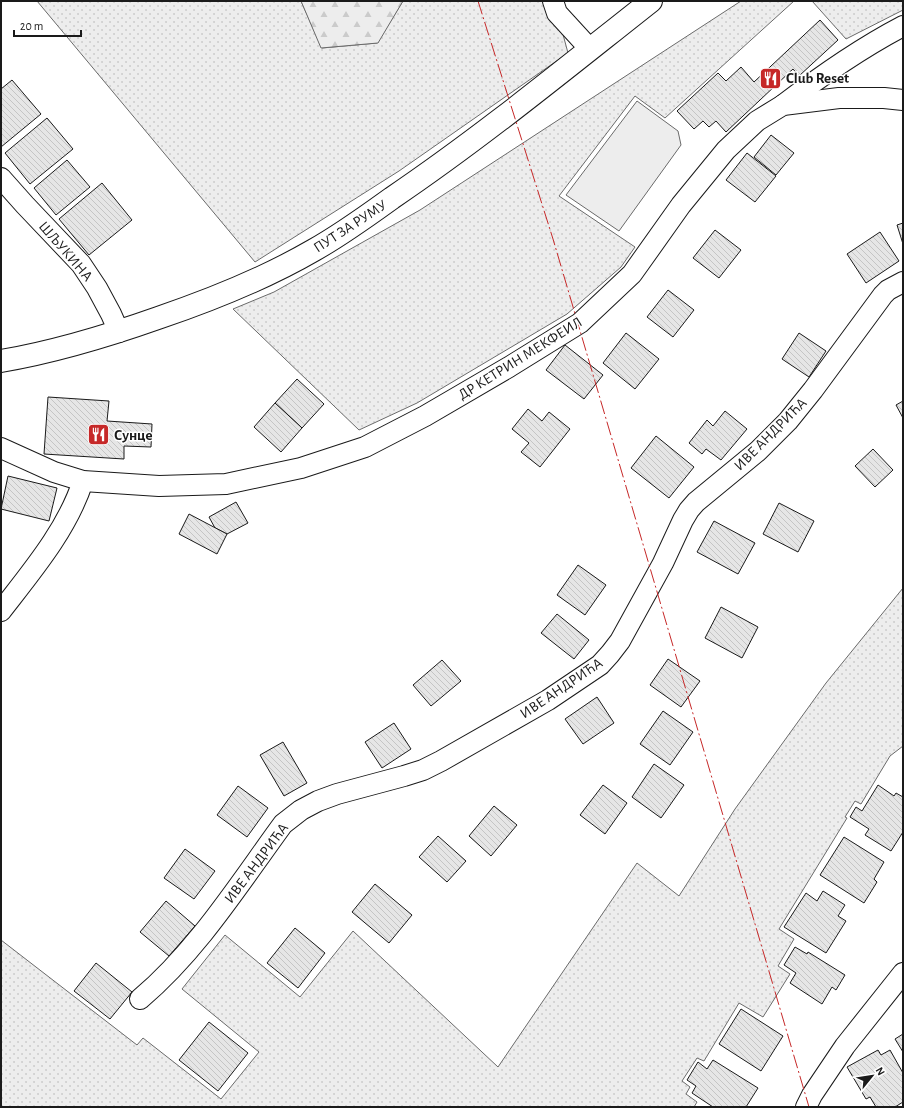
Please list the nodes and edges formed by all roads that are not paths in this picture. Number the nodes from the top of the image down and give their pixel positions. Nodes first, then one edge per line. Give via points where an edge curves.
1 (553, 1) edge
2 (651, 1) edge
3 (903, 26) edge
4 (590, 49) junction
5 (903, 100) edge
6 (783, 105) junction
7 (1, 178) edge
8 (903, 282) edge
9 (119, 332) junction
10 (1, 360) edge
11 (1, 448) edge
12 (83, 481) junction
13 (1, 611) edge
14 (903, 973) edge
15 (140, 999) dead end
16 (806, 1107) edge

1 - 4 street via 557,13
2 - 4 main road, ПУТ ЗА РУМУ
3 - 6 street via 876,39
4 - 9 main road, ПУТ ЗА РУМУ via 420,180 314,250 263,277 223,294
5 - 6 street, ДР КЕТРИН МЕКФЕИЛ via 840,98
6 - 12 street, ДР КЕТРИН МЕКФЕИЛ via 757,121 726,150 681,205 632,274 580,323 424,416 365,447 300,468 226,484 159,486
7 - 9 street, ШЉУКИНА via 81,264
8 - 15 street, ИВЕ АНДРИЋА via 882,295 788,421 758,451 689,510 620,641 600,665 548,700 429,767 337,794 291,816 180,960
9 - 10 main road, ПУТ ЗА РУМУ via 73,345
11 - 12 street, ДР КЕТРИН МЕКФЕИЛ via 54,472
12 - 13 street via 78,496 48,548
14 - 16 street via 845,1046

